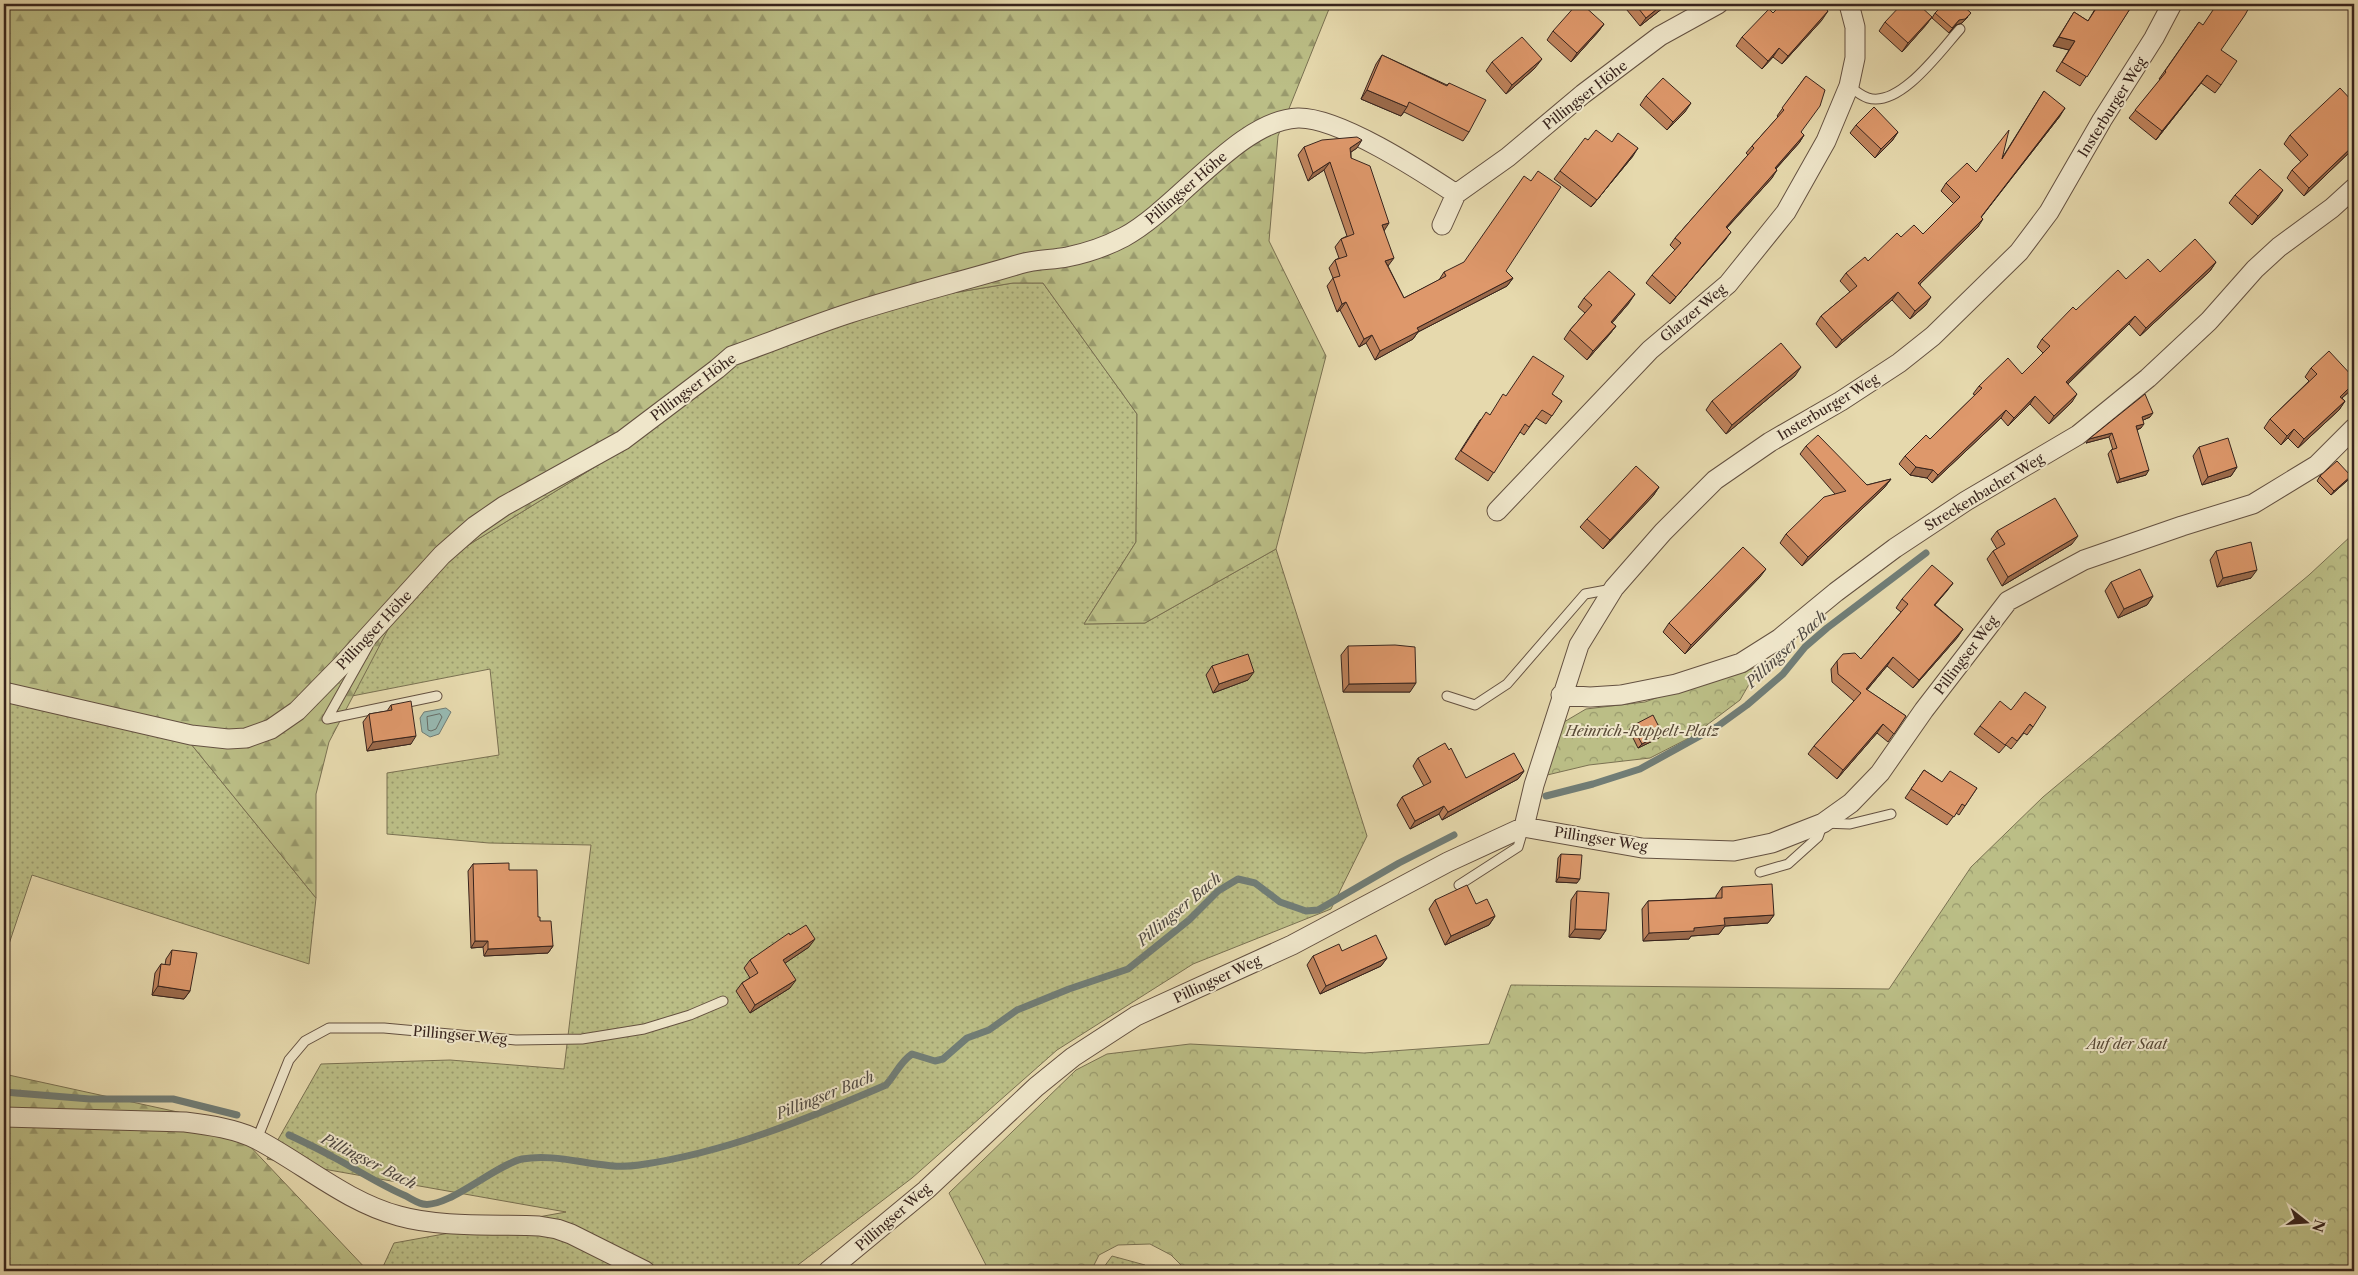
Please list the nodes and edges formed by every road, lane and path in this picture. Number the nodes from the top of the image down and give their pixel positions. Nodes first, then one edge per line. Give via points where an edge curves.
1 (1718, 4) edge
2 (1849, 4) edge
3 (2172, 4) edge
4 (1960, 29) dead end
5 (1848, 86) junction
6 (2354, 188) edge
7 (1456, 194) junction
8 (1442, 225) dead end
9 (2354, 428) edge
10 (1497, 511) dead end
11 (1614, 588) junction
12 (385, 618) junction
13 (4, 692) edge
14 (1561, 695) junction
15 (437, 696) dead end
16 (1447, 696) dead end
17 (1891, 814) dead end
18 (1823, 823) junction
19 (1524, 827) junction
20 (1760, 872) dead end
21 (1459, 885) dead end
22 (722, 1001) dead end
23 (4, 1117) edge
24 (257, 1140) junction
25 (645, 1271) edge
26 (828, 1271) edge

1 - 7 street, Pillingser Höhe via 1660,36 1582,94 1508,157
2 - 5 street, Glatzer Weg via 1855,27 1855,58
3 - 11 street, Insterburger Weg via 2049,212 2019,252 1933,336 1899,363 1770,442 1715,480
4 - 5 lane via 1909,86 1890,97 1869,99
5 - 10 street, Glatzer Weg via 1826,141 1786,212 1728,284 1650,350
6 - 14 street, Streckenbacher Weg via 2279,247 2209,321 2148,378 2078,435 1966,501 1895,548 1779,640 1741,663 1676,684 1605,696
7 - 8 street
7 - 12 street, Pillingser Höhe via 1405,161 1316,120 1297,118 1259,129 1149,222 1119,239 1066,257 1033,260 850,313 732,356 622,440 504,506 475,526 442,556
9 - 18 street, Pillingser Weg via 2317,465 2253,504 2084,560 2008,601 1880,773 1851,803
11 - 14 street, Insterburger Weg via 1579,645
11 - 16 lane via 1585,594 1507,684 1475,705
12 - 13 street, Pillingser Höhe via 297,711 271,730 246,738 191,735
12 - 15 lane via 327,719
14 - 19 street, Insterburger Weg
17 - 18 lane via 1850,824
18 - 19 street, Pillingser Weg via 1772,843 1734,851 1642,848
18 - 20 lane via 1818,838 1788,864
19 - 21 lane via 1518,847
19 - 26 street, Pillingser Weg via 1448,862 1292,945 1136,1016 1072,1057 926,1190
22 - 24 lane, Pillingser Weg via 644,1029 582,1039 516,1040 384,1028 329,1028 305,1040 289,1060
23 - 24 street via 185,1122 214,1126
24 - 25 street via 341,1190 399,1216 426,1222 556,1229

